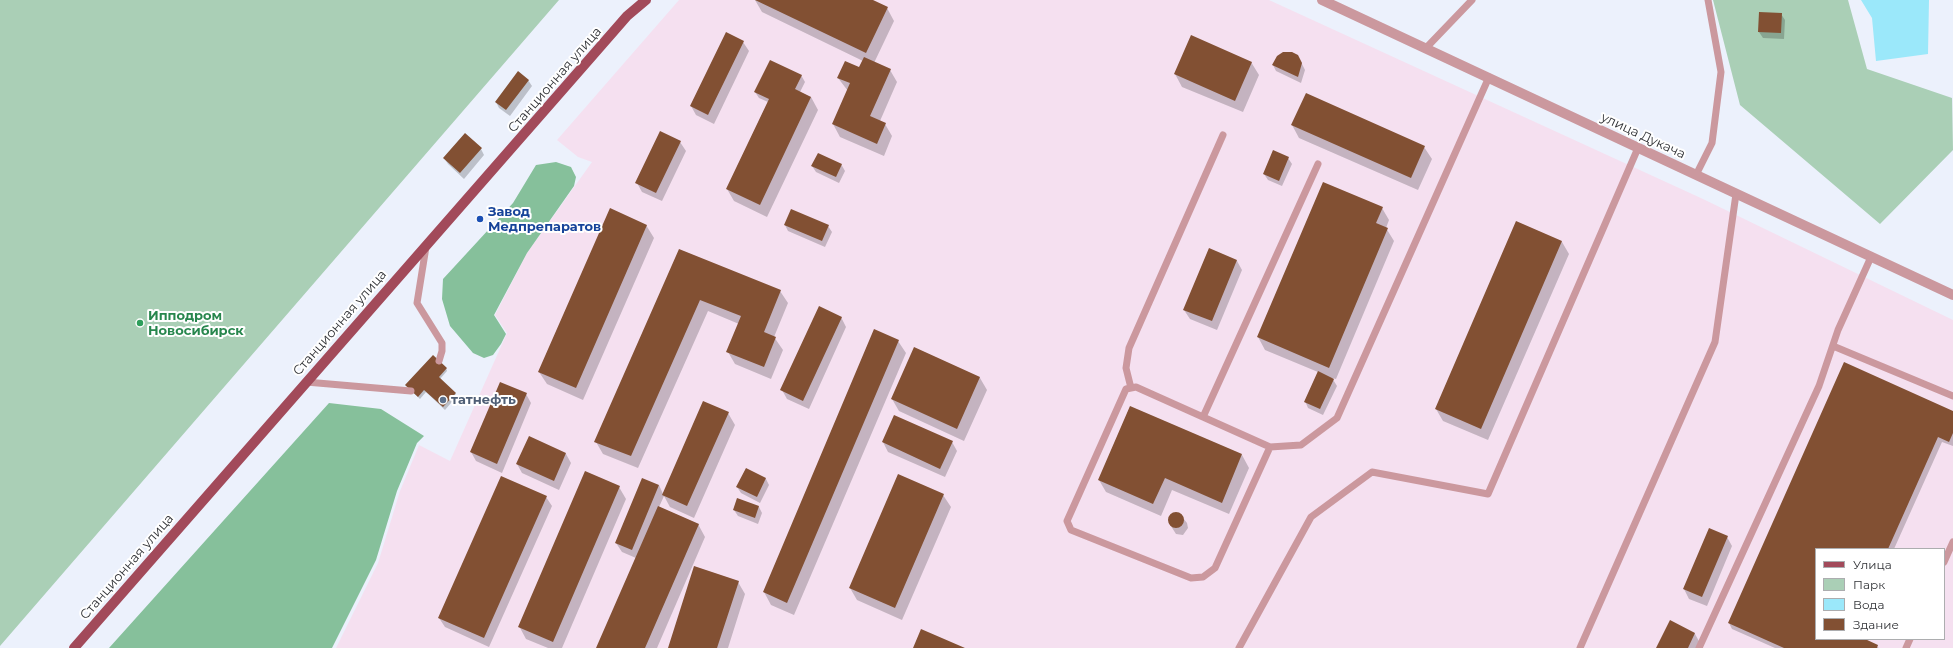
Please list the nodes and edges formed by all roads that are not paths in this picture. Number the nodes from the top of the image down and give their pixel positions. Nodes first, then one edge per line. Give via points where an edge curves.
1 (637, 0) edge
2 (646, 0) edge
3 (1322, 0) edge
4 (1472, 0) edge
5 (1708, 0) edge
6 (627, 16) junction
7 (1426, 48) junction
8 (1489, 76) junction
9 (1223, 135) dead end
10 (1638, 148) junction
11 (1318, 164) dead end
12 (1696, 175) junction
13 (1736, 194) junction
14 (426, 244) junction
15 (1872, 257) junction
16 (1953, 295) edge
17 (1833, 346) junction
18 (439, 361) dead end
19 (306, 382) junction
20 (1131, 388) junction
21 (411, 391) dead end
22 (1953, 396) edge
23 (1203, 417) junction
24 (1270, 447) junction
25 (1953, 542) edge
26 (1945, 560) edge
27 (74, 648) edge
28 (1239, 648) edge
29 (1580, 648) edge
30 (1699, 648) edge

1 - 6 main road, Станционная улица
2 - 6 main road, Станционная улица
3 - 7 street, улица Дукача
4 - 7 lane
5 - 12 lane via 1721,72 1712,143
6 - 14 main road, Станционная улица
7 - 8 street, улица Дукача
8 - 10 street, улица Дукача
8 - 24 lane via 1337,418 1301,445
9 - 20 lane via 1129,348 1126,368
10 - 12 street, улица Дукача
10 - 28 lane via 1488,494 1372,472 1311,517
11 - 23 lane
12 - 13 street, улица Дукача
13 - 15 street, улица Дукача
13 - 29 lane via 1715,342
14 - 18 lane via 417,302 442,343
14 - 19 main road, Станционная улица
15 - 16 street, улица Дукача
15 - 17 lane
17 - 22 lane
17 - 30 lane via 1819,386
19 - 21 lane
19 - 27 main road, Станционная улица
20 - 23 lane via 1136,387
20 - 24 lane via 1126,389 1067,521 1071,530 1191,578 1203,577 1215,568
23 - 24 lane
25 - 26 lane

